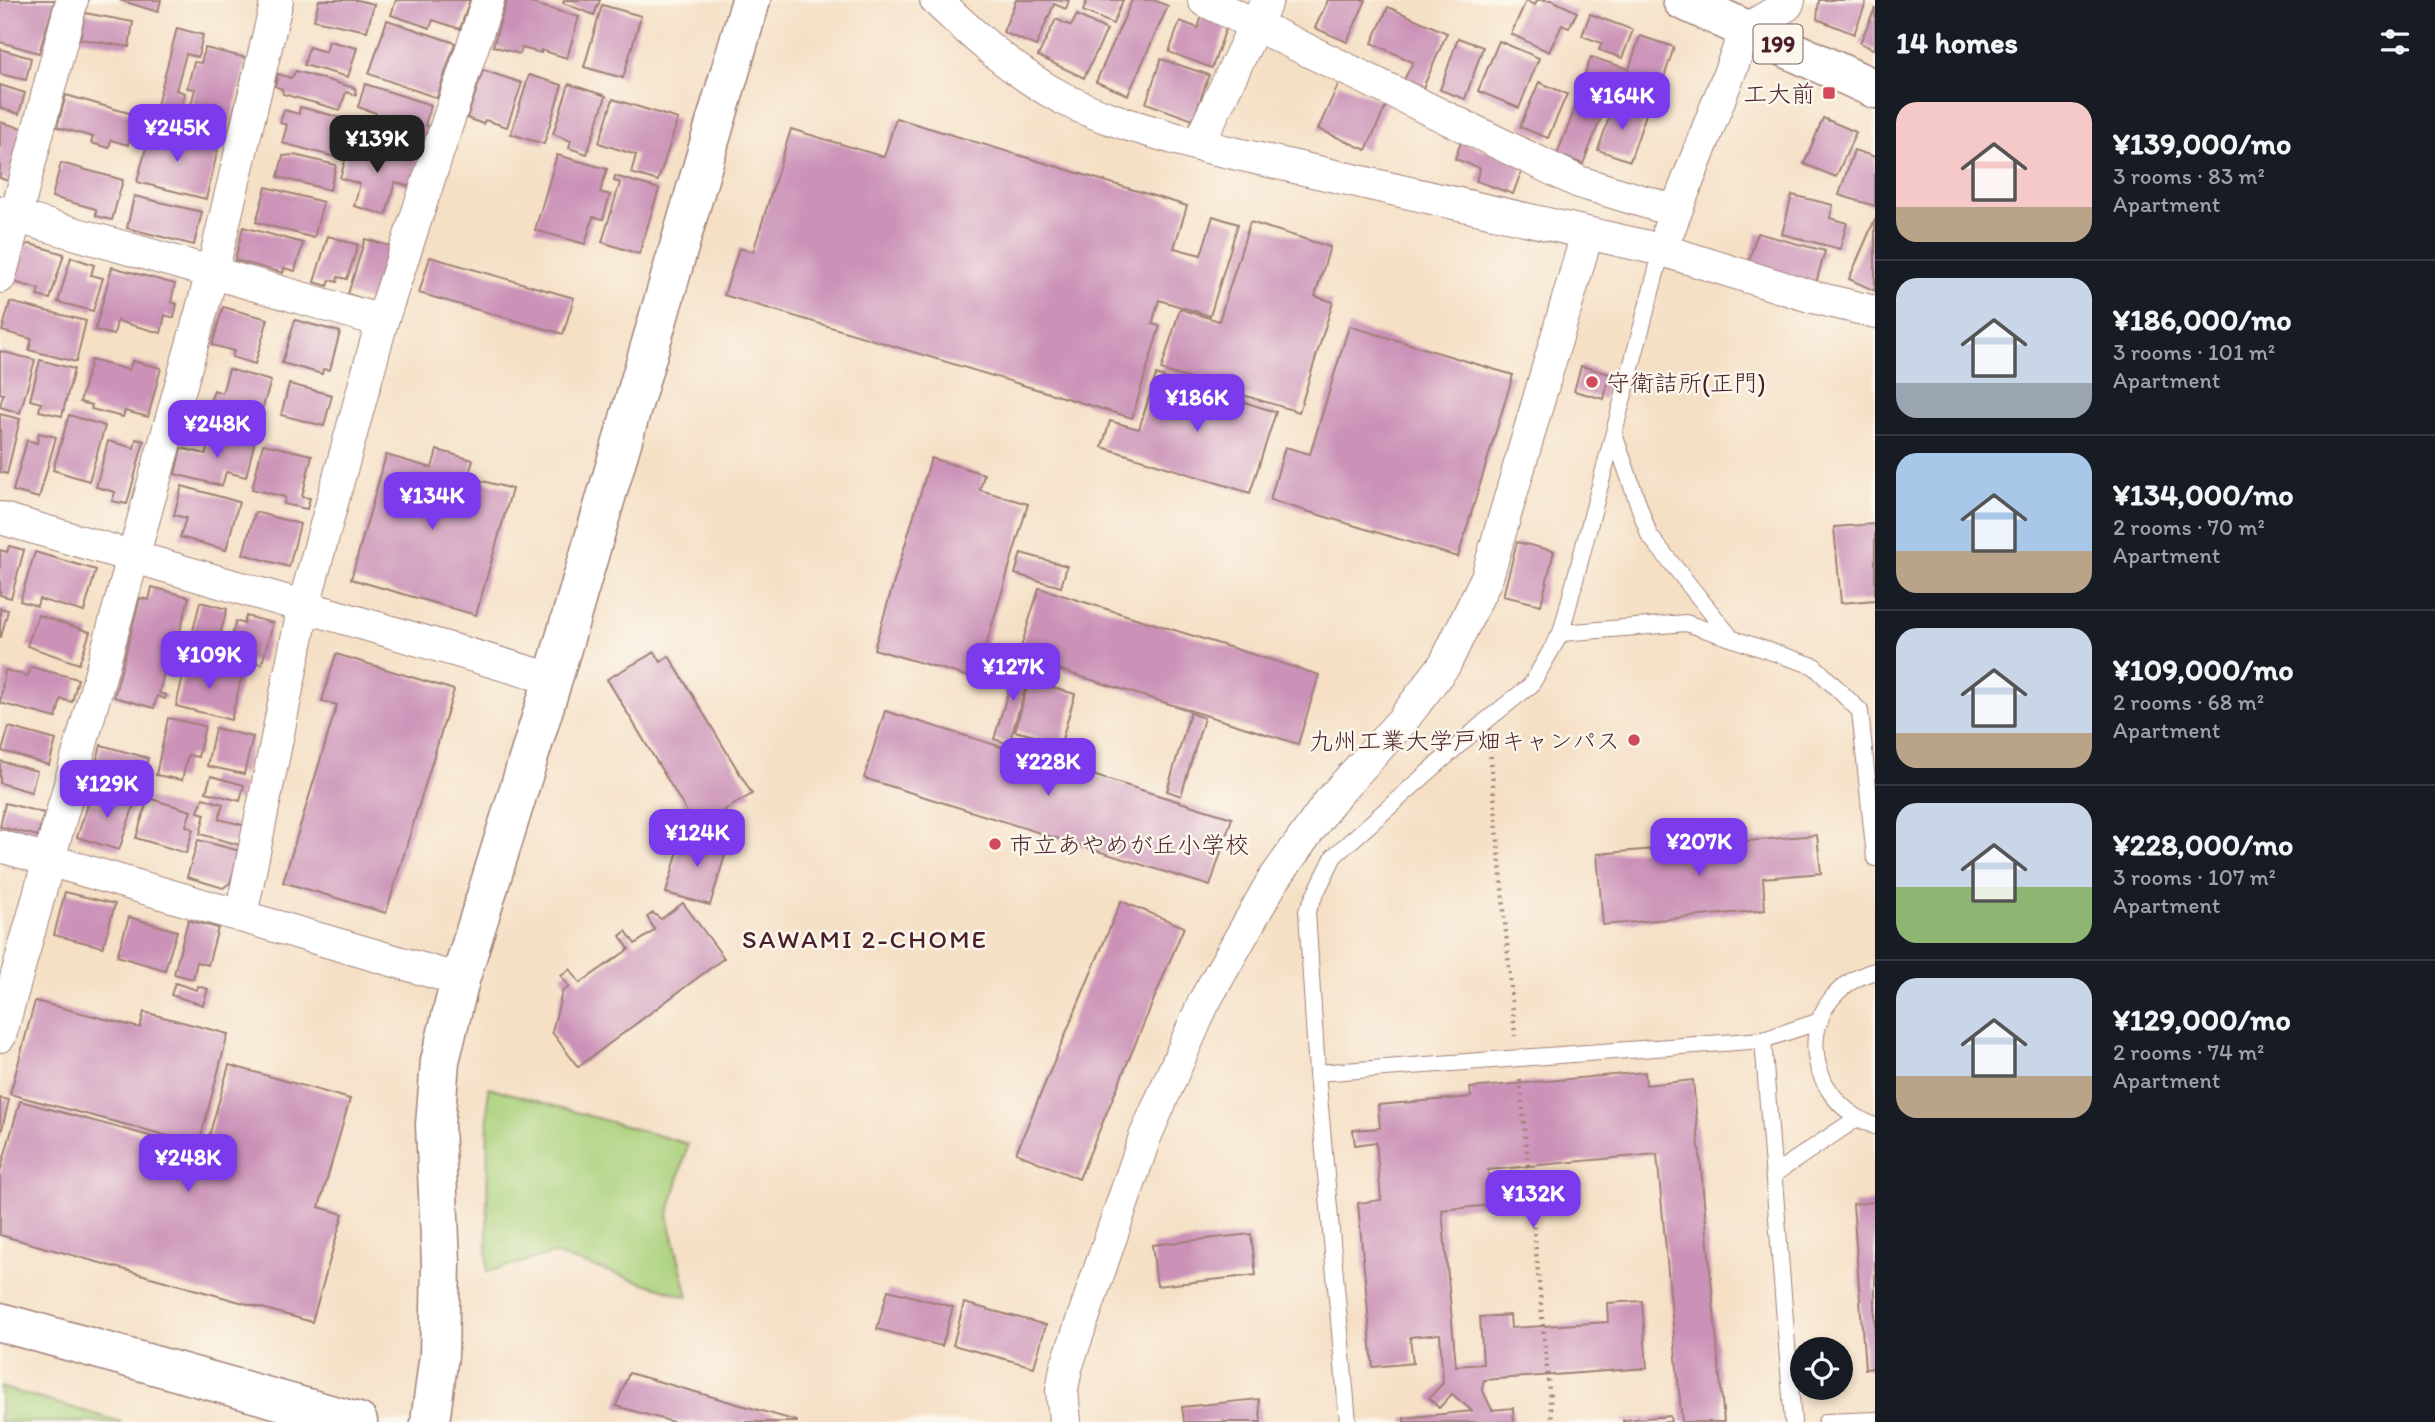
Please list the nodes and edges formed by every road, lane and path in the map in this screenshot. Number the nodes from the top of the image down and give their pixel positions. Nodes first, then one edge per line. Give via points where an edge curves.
1 (72, 0) edge
2 (277, 0) edge
3 (488, 0) edge
4 (751, 0) edge
5 (936, 0) edge
6 (1204, 0) edge
7 (1682, 0) edge
8 (1789, 0) edge
9 (1262, 12) edge
10 (1746, 30) junction
11 (1875, 89) edge
12 (1199, 145) junction
13 (1675, 211) junction
14 (8, 215) edge
15 (1587, 234) junction
16 (1661, 250) junction
17 (212, 273) junction
18 (0, 277) edge
19 (1875, 312) edge
20 (382, 321) junction
21 (1615, 437) junction
22 (0, 518) edge
23 (133, 556) junction
24 (304, 605) junction
25 (1561, 634) junction
26 (1729, 635) junction
27 (553, 679) junction
28 (1868, 711) edge
29 (1487, 720) junction
30 (0, 846) edge
31 (1875, 858) edge
32 (48, 861) junction
33 (241, 916) junction
34 (1875, 971) edge
35 (460, 980) junction
36 (1820, 1021) junction
37 (0, 1036) edge
38 (1763, 1040) junction
39 (1517, 1059) junction
40 (1317, 1073) junction
41 (1856, 1119) junction
42 (1875, 1126) edge
43 (1774, 1174) junction
44 (0, 1322) edge
45 (1875, 1420) edge
46 (358, 1422) edge
47 (430, 1422) edge
48 (1065, 1422) edge
49 (1348, 1422) edge
50 (1552, 1422) edge
51 (1793, 1422) edge
52 (1826, 1422) edge

1 - 14 street
2 - 17 street
3 - 20 street
4 - 27 main road
5 - 12 street via 1014,67 1063,98
6 - 9 street
7 - 10 main road, 199
8 - 10 street
9 - 12 street
9 - 13 street via 1579,182
10 - 11 main road, 199
10 - 13 street
12 - 15 street
13 - 16 street
14 - 17 street
14 - 18 street
15 - 16 street
15 - 48 street via 1487,577 1445,664 1331,801 1272,882 1205,1002 1145,1137 1066,1368 1062,1390
16 - 19 street
16 - 21 lane
17 - 20 street
17 - 23 street
20 - 24 street
21 - 25 lane
21 - 26 lane via 1649,535
22 - 23 street
23 - 24 street
23 - 32 street
24 - 27 street
24 - 33 street
25 - 26 lane via 1686,623
25 - 29 lane via 1531,685
26 - 28 lane via 1814,666
27 - 35 main road
28 - 31 lane
29 - 39 path
29 - 40 lane via 1334,856 1307,911
30 - 32 street
32 - 33 street
32 - 37 street
33 - 35 street
34 - 36 lane via 1845,985
35 - 47 main road via 440,1061 435,1125 441,1263 439,1355
36 - 38 lane
36 - 41 lane via 1815,1049 1820,1076 1834,1101
38 - 39 lane
38 - 43 lane
39 - 40 lane
39 - 50 path
40 - 49 lane
41 - 42 lane
41 - 43 lane
43 - 51 lane
44 - 46 main road
45 - 52 lane

